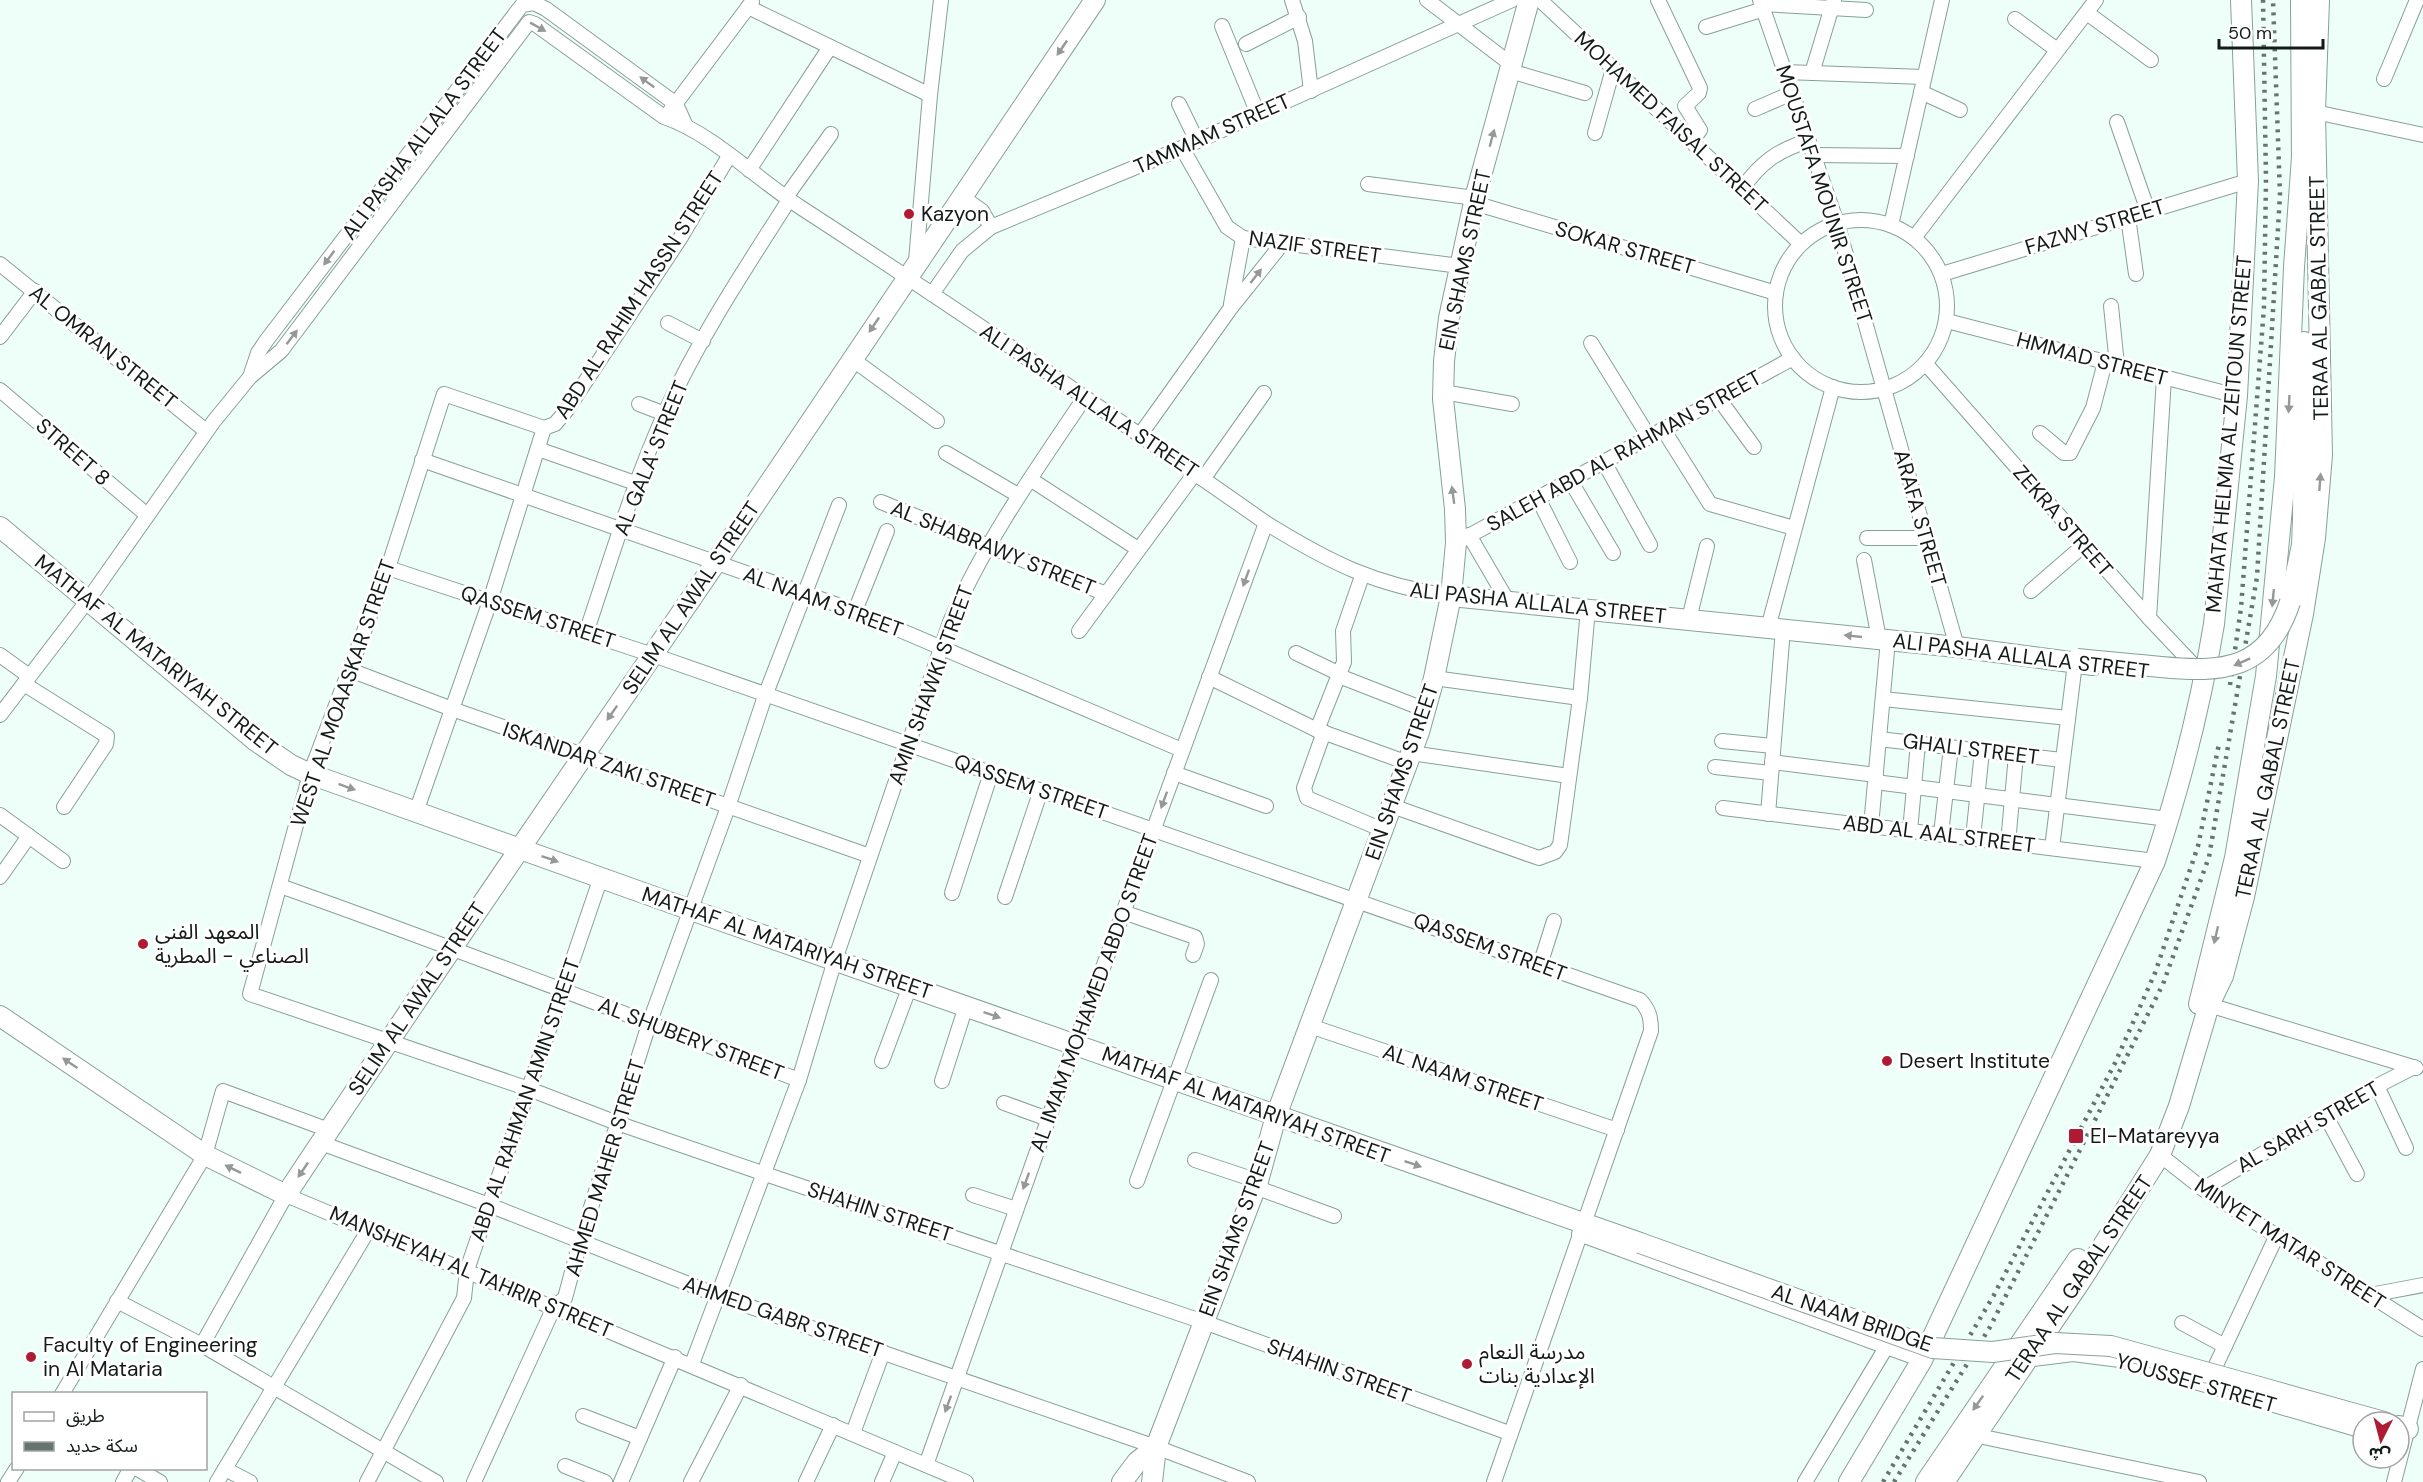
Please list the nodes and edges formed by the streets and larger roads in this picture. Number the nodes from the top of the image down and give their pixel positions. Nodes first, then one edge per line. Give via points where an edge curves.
1 (941, 0) edge
2 (1095, 0) edge
3 (1292, 0) edge
4 (1427, 0) edge
5 (1512, 0) edge
6 (1529, 0) edge
7 (1540, 0) edge
8 (1658, 0) edge
9 (1942, 0) edge
10 (2097, 0) edge
11 (2241, 0) edge
12 (2301, 0) edge
13 (2319, 0) edge
14 (2417, 0) edge
15 (751, 4) edge
16 (1762, 4) edge
17 (1832, 4) edge
18 (1866, 10) dead end
19 (2087, 13) junction
20 (1299, 17) junction
21 (2014, 19) dead end
22 (1458, 24) junction
23 (1222, 26) dead end
24 (1706, 27) dead end
25 (1246, 44) dead end
26 (830, 47) junction
27 (2057, 50) junction
28 (610, 55) junction
29 (2151, 60) dead end
30 (1511, 68) junction
31 (1613, 69) junction
32 (599, 70) junction
33 (1785, 72) junction
34 (1812, 73) junction
35 (1924, 77) junction
36 (2384, 79) dead end
37 (1311, 91) junction
38 (1921, 92) junction
39 (1585, 93) dead end
40 (1792, 93) junction
41 (930, 95) junction
42 (676, 104) junction
43 (1179, 104) dead end
44 (1755, 109) dead end
45 (1960, 110) dead end
46 (2315, 112) junction
47 (1258, 114) junction
48 (664, 117) junction
49 (2117, 122) dead end
50 (685, 124) junction
51 (1595, 133) dead end
52 (831, 134) dead end
53 (2423, 135) edge
54 (1197, 141) junction
55 (1692, 141) junction
56 (1808, 141) junction
57 (1182, 148) junction
58 (1813, 155) junction
59 (729, 156) junction
60 (1907, 156) junction
61 (2302, 157) junction
62 (748, 170) junction
63 (2248, 181) junction
64 (1368, 184) dead end
65 (1742, 189) junction
66 (961, 196) junction
67 (787, 198) junction
68 (1475, 200) junction
69 (2148, 211) junction
70 (2128, 217) junction
71 (1837, 224) junction
72 (1892, 225) junction
73 (991, 227) junction
74 (1243, 238) junction
75 (1914, 238) junction
76 (1282, 244) junction
77 (1801, 244) junction
78 (0, 264) edge
79 (1460, 266) junction
80 (912, 269) junction
81 (1942, 274) junction
82 (2136, 274) dead end
83 (34, 291) junction
84 (1776, 292) junction
85 (932, 294) junction
86 (2111, 306) dead end
87 (1230, 309) junction
88 (1947, 321) junction
89 (668, 322) dead end
90 (0, 337) edge
91 (703, 341) junction
92 (1591, 343) dead end
93 (1793, 358) junction
94 (852, 359) junction
95 (1926, 364) junction
96 (2111, 364) junction
97 (250, 377) junction
98 (2164, 378) junction
99 (1833, 387) junction
100 (1884, 389) junction
101 (0, 390) edge
102 (1443, 392) junction
103 (1264, 393) dead end
104 (2236, 396) junction
105 (1085, 397) junction
106 (1719, 399) junction
107 (639, 404) dead end
108 (1512, 404) dead end
109 (664, 414) junction
110 (937, 421) dead end
111 (544, 428) junction
112 (1663, 429) junction
113 (206, 432) junction
114 (2040, 433) dead end
115 (1140, 435) junction
116 (1649, 437) junction
117 (1754, 447) dead end
118 (538, 448) junction
119 (946, 453) dead end
120 (422, 460) junction
121 (1604, 462) junction
122 (1199, 476) junction
123 (1030, 479) junction
124 (1570, 480) junction
125 (638, 484) junction
126 (1018, 495) junction
127 (523, 496) junction
128 (1538, 498) junction
129 (881, 502) dead end
130 (839, 505) dead end
131 (147, 515) junction
132 (1266, 523) junction
133 (0, 526) edge
134 (1794, 528) junction
135 (621, 530) junction
136 (887, 531) dead end
137 (1867, 538) dead end
138 (1926, 538) junction
139 (1463, 539) junction
140 (1650, 545) dead end
141 (2084, 545) junction
142 (1707, 546) dead end
143 (987, 547) junction
144 (1138, 549) junction
145 (1613, 553) dead end
146 (1864, 560) dead end
147 (1570, 562) dead end
148 (715, 564) junction
149 (388, 568) junction
150 (1362, 576) junction
151 (2031, 591) dead end
152 (803, 592) junction
153 (1106, 594) junction
154 (1451, 596) junction
155 (88, 600) junction
156 (1507, 600) junction
157 (490, 601) junction
158 (1588, 609) junction
159 (855, 611) junction
160 (2149, 618) junction
161 (1689, 620) junction
162 (1775, 628) junction
163 (1079, 631) dead end
164 (586, 633) junction
165 (1883, 640) junction
166 (942, 646) junction
167 (1957, 647) junction
168 (1296, 653) dead end
169 (0, 655) edge
170 (653, 655) junction
171 (2076, 661) junction
172 (350, 670) junction
173 (1339, 675) junction
174 (2204, 676) junction
175 (1209, 677) junction
176 (1434, 678) junction
177 (27, 680) junction
178 (765, 696) junction
179 (1580, 698) junction
180 (1883, 699) junction
181 (452, 709) junction
182 (1426, 710) junction
183 (0, 715) edge
184 (2068, 718) junction
185 (1320, 731) junction
186 (1879, 739) junction
187 (1722, 741) dead end
188 (1918, 743) junction
189 (907, 744) junction
190 (1773, 746) junction
191 (1951, 747) junction
192 (1182, 750) junction
193 (1982, 751) junction
194 (583, 755) junction
195 (2016, 755) junction
196 (1409, 758) junction
197 (2062, 760) junction
198 (1715, 767) dead end
199 (1771, 767) junction
200 (991, 773) junction
201 (1174, 773) junction
202 (310, 774) junction
203 (1569, 776) junction
204 (1876, 779) junction
205 (1915, 787) junction
206 (1041, 790) junction
207 (1946, 792) junction
208 (1978, 796) junction
209 (2012, 800) junction
210 (1266, 806) dead end
211 (1392, 806) junction
212 (2057, 806) junction
213 (64, 807) dead end
214 (728, 807) junction
215 (1724, 808) dead end
216 (416, 812) junction
217 (1768, 814) junction
218 (0, 815) edge
219 (2168, 819) junction
220 (1871, 826) junction
221 (1154, 828) junction
222 (1383, 830) junction
223 (1910, 831) junction
224 (1941, 834) junction
225 (28, 836) junction
226 (1973, 838) junction
227 (2008, 843) junction
228 (518, 848) junction
229 (2052, 848) junction
230 (870, 856) junction
231 (63, 861) dead end
232 (2155, 861) junction
233 (0, 877) edge
234 (601, 877) junction
235 (280, 886) junction
236 (952, 893) dead end
237 (1005, 897) dead end
238 (1357, 899) junction
239 (691, 910) junction
240 (1123, 912) junction
241 (1554, 921) dead end
242 (452, 946) junction
243 (1193, 955) dead end
244 (835, 960) junction
245 (1540, 965) junction
246 (1211, 980) dead end
247 (910, 986) junction
248 (562, 991) junction
249 (250, 994) joint
250 (2209, 1005) junction
251 (966, 1006) junction
252 (0, 1016) edge
253 (649, 1024) junction
254 (1310, 1026) junction
255 (388, 1041) junction
256 (1075, 1044) junction
257 (882, 1061) dead end
258 (2419, 1069) edge
259 (1174, 1079) junction
260 (799, 1080) junction
261 (942, 1081) dead end
262 (2377, 1086) junction
263 (529, 1089) junction
264 (1004, 1103) dead end
265 (1276, 1116) junction
266 (2326, 1116) junction
267 (1048, 1119) junction
268 (617, 1123) junction
269 (1617, 1130) junction
270 (325, 1136) junction
271 (2406, 1148) dead end
272 (205, 1155) junction
273 (2160, 1155) junction
274 (1195, 1160) dead end
275 (765, 1174) junction
276 (2356, 1174) dead end
277 (1137, 1181) dead end
278 (1257, 1184) junction
279 (2203, 1189) junction
280 (286, 1195) junction
281 (973, 1195) dead end
282 (489, 1205) junction
283 (1016, 1209) junction
284 (1334, 1216) dead end
285 (1581, 1228) junction
286 (369, 1229) junction
287 (2277, 1235) junction
288 (580, 1242) junction
289 (1640, 1243) joint
290 (1001, 1253) junction
291 (466, 1270) junction
292 (2423, 1285) edge
293 (2370, 1295) junction
294 (719, 1296) junction
295 (117, 1301) junction
296 (554, 1307) junction
297 (1204, 1322) junction
298 (2182, 1323) dead end
299 (2423, 1329) edge
300 (202, 1346) junction
301 (1887, 1346) junction
302 (2225, 1346) junction
303 (883, 1352) junction
304 (675, 1357) junction
305 (1922, 1360) junction
306 (2026, 1360) junction
307 (692, 1365) junction
308 (2423, 1370) edge
309 (957, 1378) junction
310 (2206, 1384) junction
311 (741, 1385) junction
312 (274, 1387) junction
313 (63, 1392) edge
314 (2410, 1410) edge
315 (2351, 1413) edge
316 (583, 1416) dead end
317 (833, 1425) junction
318 (2351, 1427) edge
319 (853, 1433) junction
320 (1509, 1433) junction
321 (1967, 1433) junction
322 (640, 1438) junction
323 (1156, 1447) junction
324 (383, 1450) junction
325 (895, 1452) junction
326 (926, 1465) junction
327 (565, 1466) dead end
328 (225, 1469) junction
329 (139, 1470) edge
330 (957, 1480) edge
331 (160, 1482) edge
332 (217, 1482) edge
333 (250, 1482) edge
334 (367, 1482) edge
335 (436, 1482) edge
336 (474, 1482) edge
337 (605, 1482) edge
338 (621, 1482) edge
339 (691, 1482) edge
340 (806, 1482) edge
341 (882, 1482) edge
342 (1122, 1482) edge
343 (1152, 1482) edge
344 (1248, 1482) edge
345 (1494, 1482) edge
346 (1805, 1482) edge
347 (1849, 1482) edge
348 (1926, 1482) edge
349 (1944, 1482) edge
350 (2199, 1482) edge

1 - 41 street
2 -> 66 street, SELIM AL AWAL STREET
3 - 20 street
4 - 22 street
5 - 22 street, TAMMAM STREET
6 - 30 street, EIN SHAMS STREET
7 - 31 street, MOHAMED FAISAL STREET
8 - 55 street via 1700,88 1685,106 1700,130
9 - 35 street
10 - 19 street
11 - 63 street, MAHATA HELMIA AL ZEITOUN STREET
12 - 61 street
13 - 46 street, TERAA AL GABAL STREET
14 - 36 street
15 - 26 street
15 - 42 street
16 - 17 street
16 - 24 street
16 - 33 street, MOUSTAFA MOUNIR STREET
17 - 18 street
17 - 34 street
19 - 27 street
19 - 29 street
20 - 25 street
20 - 37 street
21 - 27 street
22 - 30 street
22 - 37 street, TAMMAM STREET
23 - 47 street
26 - 41 street
26 - 62 street
27 - 75 street
28 - 32 street
42 -> 28 street, ALI PASHA ALLALA STREET
28 -> 97 street, ALI PASHA ALLALA STREET via 546,9 534,3 522,6 266,341
30 - 39 street
68 -> 30 street, EIN SHAMS STREET
31 - 51 street
31 - 55 street, MOHAMED FAISAL STREET
32 - 48 street, ALI PASHA ALLALA STREET
97 -> 32 street, ALI PASHA ALLALA STREET via 281,351 526,23 535,24
33 - 34 street
33 - 40 street, MOUSTAFA MOUNIR STREET
34 - 35 street
35 - 38 street
37 - 47 street, TAMMAM STREET
38 - 45 street
38 - 60 street
40 - 44 street
40 - 56 street, MOUSTAFA MOUNIR STREET
41 - 80 street
42 - 48 street
42 - 50 street, ALI PASHA ALLALA STREET
43 - 54 street
46 - 53 street
250 -> 46 street, TERAA AL GABAL STREET via 2223,976 2246,886 2315,538 2322,455
47 - 54 street, TAMMAM STREET
48 - 50 street, ALI PASHA ALLALA STREET
49 - 69 street
50 - 59 street, ALI PASHA ALLALA STREET
52 - 67 street, AL GALA' STREET
54 - 57 street, TAMMAM STREET
55 - 65 street, MOHAMED FAISAL STREET
56 - 58 street, MOUSTAFA MOUNIR STREET
56 - 65 street via 1769,157
57 - 73 street, TAMMAM STREET
57 - 74 street, NAZIF STREET via 1227,227
58 - 60 street
58 - 71 street, MOUSTAFA MOUNIR STREET
59 - 62 street, ALI PASHA ALLALA STREET
59 - 111 street, ABD AL RAHIM HASSN STREET via 681,237 566,411 555,424
60 - 72 street
61 -> 171 street, bridge via 2302,545 2290,602 2276,634 2265,647 2236,665 2201,671
61 -> 321 street, TERAA AL GABAL STREET via 2285,477 2266,676 2235,858 2201,998 2151,1147
62 - 67 street, ALI PASHA ALLALA STREET
63 - 69 street, FAZWY STREET
63 - 104 street, MAHATA HELMIA AL ZEITOUN STREET
64 - 68 street, SOKAR STREET
65 - 77 street, MOHAMED FAISAL STREET
66 - 73 street via 981,211
66 - 80 street, SELIM AL AWAL STREET
67 - 80 street, ALI PASHA ALLALA STREET
67 - 91 street, AL GALA' STREET
68 - 79 street, EIN SHAMS STREET
68 - 84 street, SOKAR STREET
69 - 70 street, FAZWY STREET
70 - 81 street, FAZWY STREET
70 - 82 street
71 - 72 street via 1864,220
71 - 77 street
71 - 100 street, MOUSTAFA MOUNIR STREET
72 - 75 street
73 - 85 street, TAMMAM STREET via 962,251
74 - 76 street, NAZIF STREET
74 - 87 street
75 - 81 street
76 - 79 street, NAZIF STREET
87 -> 76 street
77 - 84 street via 1781,275
78 - 83 street, AL OMRAN STREET
79 - 102 street, EIN SHAMS STREET via 1445,350
80 - 85 street, ALI PASHA ALLALA STREET
80 -> 94 street, SELIM AL AWAL STREET
81 - 88 street
83 - 90 street
83 - 113 street, AL OMRAN STREET
84 - 93 street via 1781,338
85 - 105 street, ALI PASHA ALLALA STREET
86 - 96 street
87 - 115 street
88 - 95 street
88 - 96 street, HMMAD STREET
89 - 91 street
91 - 109 street, AL GALA' STREET
92 - 116 street
93 - 99 street via 1804,370
93 - 106 street, SALEH ABD AL RAHMAN STREET
94 - 110 street
94 - 148 street, SELIM AL AWAL STREET
95 - 100 street
95 - 141 street, ZEKRA STREET
96 - 98 street, HMMAD STREET
96 - 114 street via 2070,453 2064,453
97 - 113 street, ALI PASHA ALLALA STREET
98 - 104 street, HMMAD STREET
98 - 160 street
99 - 100 street via 1850,391
99 - 134 street
100 - 138 street, ARAFA STREET
101 - 131 street, STREET 8
102 - 108 street
139 -> 102 street, EIN SHAMS STREET
103 - 122 street
104 - 174 street, MAHATA HELMIA AL ZEITOUN STREET via 2214,624
105 - 115 street, ALI PASHA ALLALA STREET
105 - 123 street, AMIN SHAWKI STREET
106 - 112 street, SALEH ABD AL RAHMAN STREET
106 - 117 street
107 - 109 street
109 - 125 street, AL GALA' STREET
111 - 118 street
111 - 120 street, WEST AL MOAASKAR STREET via 444,394
112 - 116 street, SALEH ABD AL RAHMAN STREET
112 - 134 street via 1706,501 1715,507
113 - 131 street, ALI PASHA ALLALA STREET
115 - 122 street, ALI PASHA ALLALA STREET
116 - 121 street, SALEH ABD AL RAHMAN STREET
118 - 125 street
118 - 127 street
119 - 126 street
120 - 127 street, AL NAAM STREET
120 - 149 street, WEST AL MOAASKAR STREET
121 - 124 street, SALEH ABD AL RAHMAN STREET
121 - 140 street
122 - 132 street, ALI PASHA ALLALA STREET
122 - 144 street
123 - 126 street, AMIN SHAWKI STREET
123 - 144 street
124 - 128 street, SALEH ABD AL RAHMAN STREET
124 - 145 street
125 - 135 street, AL GALA' STREET
126 - 143 street, AMIN SHAWKI STREET
127 - 135 street, AL NAAM STREET
127 - 157 street
128 - 139 street, SALEH ABD AL RAHMAN STREET
128 - 147 street
129 - 143 street, AL SHABRAWY STREET
130 - 152 street, AHMED MAHER STREET
131 - 155 street, ALI PASHA ALLALA STREET
132 - 150 street, ALI PASHA ALLALA STREET
132 -> 175 street, AL IMAM MOHAMED ABDO STREET
133 - 155 street, MATHAF AL MATARIYAH STREET
134 - 162 street
135 - 148 street, AL NAAM STREET
135 - 164 street, AL GALA' STREET
136 - 159 street
137 - 138 street
138 - 167 street, ARAFA STREET
139 - 154 street, EIN SHAMS STREET
139 - 156 street
141 - 151 street
141 - 160 street, ZEKRA STREET
142 - 161 street
143 - 153 street, AL SHABRAWY STREET
143 - 166 street, AMIN SHAWKI STREET via 964,589
144 - 153 street
146 - 165 street
148 - 152 street, AL NAAM STREET
148 - 170 street, SELIM AL AWAL STREET
149 - 157 street, QASSEM STREET
149 - 172 street, WEST AL MOAASKAR STREET
150 - 154 street, ALI PASHA ALLALA STREET
150 - 173 street via 1343,631 1346,655
152 - 159 street, AL NAAM STREET
152 - 178 street, AHMED MAHER STREET
153 - 163 street
154 - 156 street, ALI PASHA ALLALA STREET
154 - 176 street, EIN SHAMS STREET
155 - 177 street, ALI PASHA ALLALA STREET
155 - 202 street, MATHAF AL MATARIYAH STREET via 256,741
156 - 158 street, ALI PASHA ALLALA STREET
157 - 164 street, QASSEM STREET
157 - 181 street
158 - 161 street, ALI PASHA ALLALA STREET
158 - 179 street
159 - 166 street, AL NAAM STREET
160 - 174 street, ZEKRA STREET
161 - 162 street, ALI PASHA ALLALA STREET
165 -> 162 street, ALI PASHA ALLALA STREET
162 - 190 street
164 - 170 street, QASSEM STREET
165 - 167 street, ALI PASHA ALLALA STREET
165 - 180 street
166 - 189 street, AMIN SHAWKI STREET
166 - 192 street, AL NAAM STREET
167 - 171 street, ALI PASHA ALLALA STREET
168 - 173 street
169 - 177 street
170 - 178 street, QASSEM STREET
170 -> 194 street, SELIM AL AWAL STREET
171 - 174 street, ALI PASHA ALLALA STREET
171 - 184 street
172 - 181 street, ISKANDAR ZAKI STREET
172 - 202 street, WEST AL MOAASKAR STREET
173 - 182 street
173 - 185 street
174 - 219 street, MAHATA HELMIA AL ZEITOUN STREET
175 - 185 street
175 - 192 street, AL IMAM MOHAMED ABDO STREET
176 - 179 street
176 - 182 street, EIN SHAMS STREET
177 - 183 street, ALI PASHA ALLALA STREET
177 - 213 street via 107,736 106,744
178 - 189 street, QASSEM STREET
178 - 214 street, AHMED MAHER STREET
179 - 203 street
180 - 184 street
180 - 186 street
181 - 194 street, ISKANDAR ZAKI STREET
181 - 216 street
182 - 196 street, EIN SHAMS STREET
184 - 197 street
185 - 196 street
185 - 222 street via 1304,788 1307,798
186 - 188 street, GHALI STREET
186 - 204 street
187 - 190 street
188 - 191 street, GHALI STREET
188 - 205 street
189 - 200 street, QASSEM STREET
189 - 230 street, AMIN SHAWKI STREET
190 - 199 street
191 - 193 street, GHALI STREET
191 - 207 street
192 - 201 street, AL IMAM MOHAMED ABDO STREET
193 - 195 street, GHALI STREET
193 - 208 street
194 - 214 street, ISKANDAR ZAKI STREET
194 - 228 street, SELIM AL AWAL STREET
195 - 197 street, GHALI STREET
195 - 209 street
196 - 203 street
196 - 211 street, EIN SHAMS STREET
197 - 212 street
198 - 199 street
199 - 204 street
199 - 217 street
200 - 206 street, QASSEM STREET
200 - 236 street
201 - 210 street
201 -> 221 street, AL IMAM MOHAMED ABDO STREET
202 -> 216 street, MATHAF AL MATARIYAH STREET
202 - 235 street, WEST AL MOAASKAR STREET
203 - 211 street via 1560,844 1548,857 1530,855
204 - 205 street
204 - 220 street
205 - 207 street
205 - 223 street
206 - 221 street, QASSEM STREET
206 - 237 street
207 - 208 street
207 - 224 street
208 - 209 street
208 - 226 street
209 - 212 street
209 - 227 street
211 - 222 street, EIN SHAMS STREET
212 - 219 street
212 - 229 street
214 - 230 street, ISKANDAR ZAKI STREET
214 - 239 street, AHMED MAHER STREET
215 - 217 street, ABD AL AAL STREET
216 - 228 street, MATHAF AL MATARIYAH STREET
217 - 220 street, ABD AL AAL STREET
218 - 225 street
219 - 232 street, MAHATA HELMIA AL ZEITOUN STREET
220 - 223 street, ABD AL AAL STREET
221 - 238 street, QASSEM STREET
221 - 240 street, AL IMAM MOHAMED ABDO STREET
222 - 238 street, EIN SHAMS STREET
223 - 224 street, ABD AL AAL STREET
224 - 226 street, ABD AL AAL STREET
225 - 231 street
225 - 233 street
226 - 227 street, ABD AL AAL STREET
227 - 229 street, ABD AL AAL STREET
228 -> 234 street, MATHAF AL MATARIYAH STREET
228 - 242 street, SELIM AL AWAL STREET
229 - 232 street, ABD AL AAL STREET
230 - 244 street, AMIN SHAWKI STREET
232 - 305 street, MAHATA HELMIA AL ZEITOUN STREET
234 - 239 street, MATHAF AL MATARIYAH STREET
234 - 248 street, ABD AL RAHMAN AMIN STREET
235 - 242 street, AL SHUBERY STREET
235 - 249 street, WEST AL MOAASKAR STREET
238 - 245 street, QASSEM STREET
238 - 254 street, EIN SHAMS STREET
239 - 244 street, MATHAF AL MATARIYAH STREET
239 - 253 street, AHMED MAHER STREET
240 - 243 street via 1195,937
240 - 256 street, AL IMAM MOHAMED ABDO STREET
241 - 245 street
242 - 248 street, AL SHUBERY STREET
242 - 255 street, SELIM AL AWAL STREET
244 - 247 street, MATHAF AL MATARIYAH STREET
244 - 260 street, AMIN SHAWKI STREET
245 - 269 street, QASSEM STREET via 1640,1000 1651,1019 1651,1031
246 - 259 street
247 - 251 street, MATHAF AL MATARIYAH STREET
247 - 257 street
248 - 253 street, AL SHUBERY STREET
248 - 263 street, ABD AL RAHMAN AMIN STREET
249 - 255 street, SHAHIN STREET
250 - 258 street
250 - 273 street, TERAA AL GABAL STREET
251 -> 256 street, MATHAF AL MATARIYAH STREET
251 - 261 street
272 -> 252 street, MANSHEYAH AL TAHRIR STREET
253 - 260 street, AL SHUBERY STREET
253 - 268 street, AHMED MAHER STREET
254 - 265 street, EIN SHAMS STREET
254 - 269 street, AL NAAM STREET
255 - 263 street, SHAHIN STREET
255 - 270 street, SELIM AL AWAL STREET
256 - 259 street, MATHAF AL MATARIYAH STREET
256 - 267 street, AL IMAM MOHAMED ABDO STREET
258 - 262 street, AL SARH STREET
259 - 265 street, MATHAF AL MATARIYAH STREET
259 - 277 street
260 - 275 street, AMIN SHAWKI STREET
262 - 266 street, AL SARH STREET
262 - 271 street
263 - 268 street, SHAHIN STREET
263 - 282 street, ABD AL RAHMAN AMIN STREET
264 - 267 street
265 - 278 street, EIN SHAMS STREET
265 -> 285 street, MATHAF AL MATARIYAH STREET
266 - 276 street
266 - 279 street, AL SARH STREET
267 -> 283 street, AL IMAM MOHAMED ABDO STREET
268 - 275 street, SHAHIN STREET
268 - 288 street, AHMED MAHER STREET
269 - 285 street
270 - 272 street, AHMED GABR STREET via 223,1091
270 -> 280 street, SELIM AL AWAL STREET
270 - 282 street, AHMED GABR STREET
280 -> 272 street, MANSHEYAH AL TAHRIR STREET
272 - 295 street
273 - 279 street, MINYET MATAR STREET
273 - 306 street, TERAA AL GABAL STREET
274 - 278 street
275 - 290 street, SHAHIN STREET
275 - 294 street, AMIN SHAWKI STREET
278 - 284 street
278 - 297 street, EIN SHAMS STREET
279 - 287 street, MINYET MATAR STREET
280 - 286 street, MANSHEYAH AL TAHRIR STREET
280 - 300 street
281 - 283 street
282 - 288 street, AHMED GABR STREET
282 - 291 street, ABD AL RAHMAN AMIN STREET
283 - 290 street, AL IMAM MOHAMED ABDO STREET
285 - 289 street, MATHAF AL MATARIYAH STREET
285 - 301 street, MATHAF AL MATARIYAH STREET
285 - 320 street
286 - 291 street, MANSHEYAH AL TAHRIR STREET
286 - 312 street
287 - 293 street, MINYET MATAR STREET
287 - 302 street
288 - 294 street, AHMED GABR STREET
288 - 296 street, AHMED MAHER STREET via 565,1298
289 - 315 street, AL NAAM BRIDGE, bridge via 1933,1348 1993,1352 2055,1343 2111,1346
290 - 297 street, SHAHIN STREET
290 - 309 street, AL IMAM MOHAMED ABDO STREET
291 - 296 street, MANSHEYAH AL TAHRIR STREET
291 - 324 street, ABD AL RAHMAN AMIN STREET via 464,1298
292 - 293 street
293 - 299 street, MINYET MATAR STREET
294 - 303 street, AHMED GABR STREET
294 - 307 street, AMIN SHAWKI STREET
295 - 300 street
295 - 313 street
296 - 304 street, MANSHEYAH AL TAHRIR STREET
296 - 336 street, AHMED MAHER STREET
297 - 320 street, SHAHIN STREET
297 - 323 street, EIN SHAMS STREET
298 - 302 street
300 - 312 street
301 - 305 street, MATHAF AL MATARIYAH STREET
301 - 346 street
302 - 310 street
303 - 309 street, AHMED GABR STREET
303 - 319 street
304 - 307 street, MANSHEYAH AL TAHRIR STREET
304 - 322 street
305 - 347 street, MAHATA HELMIA AL ZEITOUN STREET
306 - 310 street, YOUSSEF STREET via 2097,1356
306 - 321 street, TERAA AL GABAL STREET
307 - 311 street, MANSHEYAH AL TAHRIR STREET
308 - 314 street
309 - 323 street, AHMED GABR STREET
309 -> 326 street, AL IMAM MOHAMED ABDO STREET
310 - 318 street, YOUSSEF STREET
311 - 317 street, MANSHEYAH AL TAHRIR STREET
311 - 339 street
312 - 324 street
312 - 328 street
316 - 322 street
317 - 319 street, MANSHEYAH AL TAHRIR STREET
317 - 340 street
319 - 325 street, MANSHEYAH AL TAHRIR STREET
320 - 345 street
321 - 348 street, TERAA AL GABAL STREET
321 - 349 street, TERAA AL GABAL STREET
321 - 350 street
322 - 338 street
323 - 342 street, EIN SHAMS STREET via 1137,1462
323 - 343 street, EIN SHAMS STREET
323 - 344 street, AHMED GABR STREET
324 - 334 street, ABD AL RAHMAN AMIN STREET
324 - 335 street
325 - 326 street, MANSHEYAH AL TAHRIR STREET
325 - 341 street
326 - 330 street, MANSHEYAH AL TAHRIR STREET
327 - 337 street
328 - 332 street
328 - 333 street
329 - 331 street

